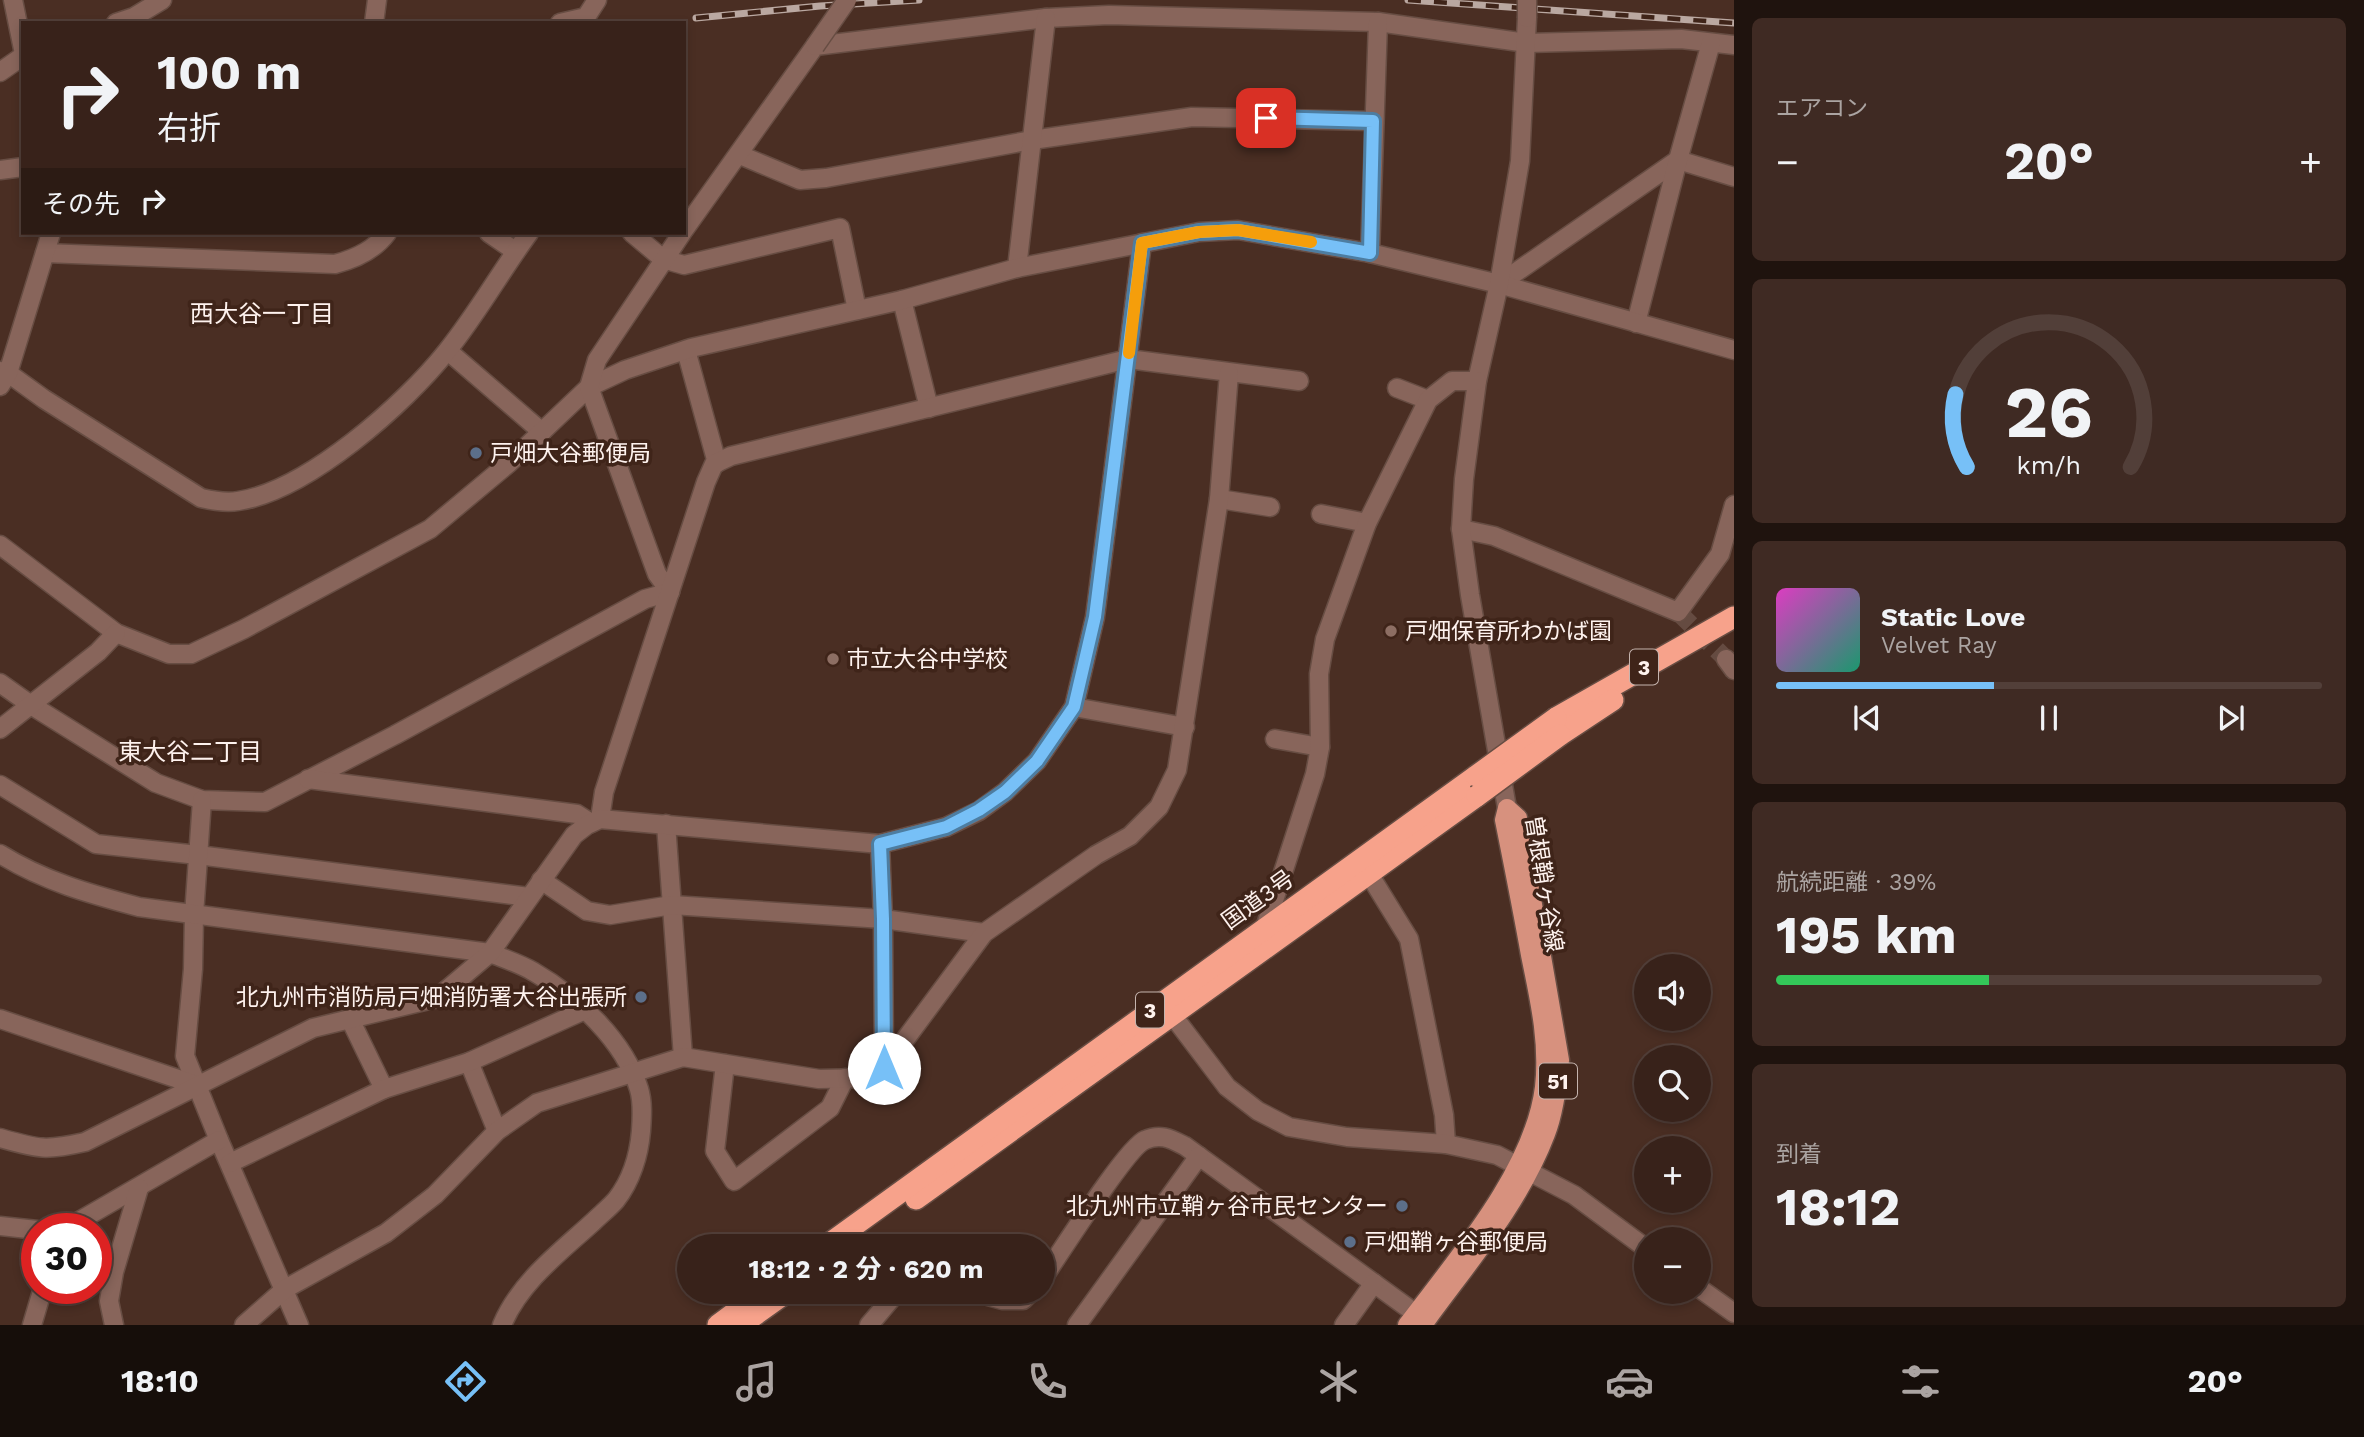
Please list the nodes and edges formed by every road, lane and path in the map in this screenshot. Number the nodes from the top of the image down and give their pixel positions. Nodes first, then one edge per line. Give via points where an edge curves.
1 (13, 0) edge
2 (162, 0) edge
3 (377, 0) edge
4 (597, 0) edge
5 (847, 0) edge
6 (1527, 9) edge
7 (1046, 18) junction
8 (121, 21) edge
9 (374, 21) edge
10 (569, 21) edge
11 (1378, 22) junction
12 (21, 38) edge
13 (1527, 43) junction
14 (1711, 43) junction
15 (1734, 45) edge
16 (816, 46) junction
17 (21, 57) edge
18 (0, 72) edge
19 (1373, 121) junction
20 (1032, 140) junction
21 (740, 155) junction
22 (1678, 160) junction
23 (21, 167) edge
24 (0, 170) edge
25 (1734, 177) edge
26 (686, 227) edge
27 (50, 235) edge
28 (385, 235) edge
29 (492, 235) edge
30 (527, 235) edge
31 (634, 235) edge
32 (680, 235) edge
33 (1142, 243) junction
34 (515, 251) junction
35 (45, 253) junction
36 (1370, 253) junction
37 (663, 259) junction
38 (1017, 268) junction
39 (1499, 284) junction
40 (902, 300) junction
41 (857, 310) junction
42 (1636, 323) junction
43 (686, 350) junction
44 (1734, 350) edge
45 (448, 351) junction
46 (1128, 359) junction
47 (1229, 373) junction
48 (3, 377) edge
49 (1299, 380) dead end
50 (1477, 381) junction
51 (589, 387) junction
52 (1397, 388) dead end
53 (1428, 400) junction
54 (929, 408) junction
55 (542, 432) junction
56 (717, 463) junction
57 (1219, 499) junction
58 (1734, 505) edge
59 (1270, 507) dead end
60 (1321, 514) dead end
61 (1367, 523) junction
62 (1461, 529) junction
63 (0, 545) edge
64 (670, 592) junction
65 (1734, 617) edge
66 (116, 633) junction
67 (1734, 633) edge
68 (0, 683) edge
69 (31, 705) junction
70 (1074, 707) junction
71 (1185, 727) junction
72 (1558, 727) junction
73 (0, 729) edge
74 (1275, 739) dead end
75 (1320, 747) junction
76 (308, 779) junction
77 (0, 785) edge
78 (1477, 786) junction
79 (202, 800) junction
80 (1507, 808) joint
81 (595, 821) junction
82 (666, 824) junction
83 (880, 844) junction
84 (0, 854) edge
85 (198, 855) junction
86 (1369, 874) junction
87 (541, 880) junction
88 (528, 897) junction
89 (672, 905) junction
90 (194, 915) junction
91 (883, 919) junction
92 (1265, 928) junction
93 (984, 933) junction
94 (490, 953) junction
95 (1167, 1008) junction
96 (585, 1010) junction
97 (350, 1019) junction
98 (0, 1020) edge
99 (683, 1057) junction
100 (469, 1062) junction
101 (726, 1064) junction
102 (886, 1070) junction
103 (634, 1074) junction
104 (845, 1078) junction
105 (196, 1086) junction
106 (384, 1089) junction
107 (497, 1131) junction
108 (0, 1138) edge
109 (219, 1140) junction
110 (1446, 1144) junction
111 (1199, 1156) junction
112 (230, 1163) junction
113 (1523, 1168) junction
114 (139, 1188) junction
115 (94, 1213) edge
116 (0, 1226) edge
117 (21, 1228) edge
118 (843, 1234) edge
119 (866, 1234) edge
120 (1634, 1239) edge
121 (1055, 1260) edge
122 (1374, 1283) junction
123 (285, 1289) junction
124 (1711, 1297) edge
125 (38, 1304) edge
126 (747, 1304) edge
127 (771, 1304) edge
128 (887, 1304) edge
129 (1734, 1314) edge
130 (1418, 1321) edge
131 (32, 1325) edge
132 (114, 1325) edge
133 (243, 1325) edge
134 (299, 1325) edge
135 (502, 1325) edge
136 (718, 1325) edge
137 (741, 1325) edge
138 (869, 1325) edge
139 (1077, 1325) edge
140 (1344, 1325) edge

1 - 12 street
2 - 8 street
3 - 9 street
4 - 10 street via 586,17
5 - 16 street, bridge
6 - 13 street
7 - 11 street via 1109,15
7 - 16 street
7 - 20 street
11 - 13 street
11 - 19 street
13 - 14 street via 1681,39
13 - 39 street via 1520,161
14 - 15 street
14 - 22 street
16 - 21 street
17 - 18 street
19 - 20 street via 1192,117
19 - 36 street
20 - 21 street via 800,180
20 - 38 street
21 - 26 street
22 - 25 street
22 - 39 street
22 - 42 street
23 - 24 street
27 - 35 street
28 - 35 street via 349,261 335,264
29 - 34 street
30 - 34 street
31 - 37 street
32 - 37 street
33 - 36 street via 1238,230
33 - 38 street
33 - 46 street
34 - 45 street
35 - 48 street
36 - 39 street
37 - 41 street via 684,265 841,228
37 - 51 street via 597,360
38 - 40 street
39 - 42 street
39 - 50 street
40 - 41 street
40 - 54 street
41 - 43 street
42 - 44 street
43 - 51 street
43 - 56 street
45 - 48 street via 363,435 315,470 266,494 239,501 201,498
45 - 55 street
46 - 47 street
46 - 54 street
46 - 70 street via 1095,617
47 - 49 street
47 - 57 street
50 - 53 street via 1452,381
50 - 62 street
51 - 55 street
51 - 64 street via 657,574
52 - 53 street
53 - 61 street
54 - 56 street via 730,456
55 - 66 street via 430,529 213,645 191,654 169,654
56 - 64 street via 706,482
57 - 59 street
57 - 71 street
58 - 62 street via 1720,554 1678,612 1494,536
60 - 61 street
61 - 75 street via 1325,639 1319,674
62 - 80 street
63 - 66 street
64 - 76 street via 645,598
64 - 81 street
65 - 72 highway, 国道3号 / 3
66 - 69 street
67 - 72 highway, 国道3号 / 3
68 - 69 street
69 - 73 street
69 - 79 street via 156,783
70 - 71 street
70 - 83 street via 1037,761 1005,792 946,827
71 - 93 street via 1177,770 1159,807 1130,836
72 - 78 highway, 国道3号 / 3, bridge
74 - 75 street
75 - 92 street
76 - 79 street via 265,802
76 - 81 street via 578,814
77 - 85 street via 96,844
78 - 86 highway, 国道3号 / 3
78 - 92 highway, 国道3号 / 3
79 - 85 street
80 - 113 main road, 曽根鞘ヶ谷線 / 51 via 1504,820 1545,1028 1544,1089
81 - 82 street
81 - 87 street via 574,835
82 - 83 street
82 - 89 street
83 - 91 street
84 - 90 street via 27,871 86,893
85 - 88 street
85 - 90 street
86 - 95 highway, 国道3号 / 3
86 - 110 street via 1409,939
87 - 88 street
87 - 89 street via 587,911 610,915
88 - 94 street
89 - 91 street
89 - 99 street
90 - 94 street
90 - 105 street via 185,1056
91 - 93 street
91 - 102 street
92 - 95 highway, 国道3号 / 3
93 - 102 street
94 - 96 street via 532,971
94 - 97 street via 437,998
95 - 110 street via 1227,1087 1289,1127 1347,1137
95 - 118 highway, 国道3号 / 3
95 - 119 highway, 国道3号 / 3
96 - 100 street
96 - 103 street via 615,1043
97 - 105 street via 313,1028
97 - 106 street
98 - 105 street
99 - 101 street
99 - 103 street
100 - 106 street
100 - 107 street
101 - 104 street via 819,1079
101 - 104 street via 715,1151 734,1181 830,1108
102 - 104 street via 870,1078
103 - 107 street via 537,1102
103 - 135 street via 642,1114 640,1146 629,1178 615,1201 521,1289
105 - 108 street via 85,1142 38,1149
105 - 109 street
106 - 112 street
107 - 123 street via 435,1195 386,1233
109 - 112 street
109 - 114 street
110 - 113 street via 1497,1155
111 - 121 street via 1162,1135 1142,1140
111 - 122 street
111 - 139 street
112 - 123 street
113 - 120 street via 1574,1195
113 - 130 main road, 曽根鞘ヶ谷線 / 51
114 - 115 street
114 - 132 street via 114,1272 110,1301
116 - 117 street
122 - 130 street
122 - 140 street
123 - 133 street
123 - 134 street
124 - 129 street
125 - 131 street
126 - 136 highway
127 - 137 highway
128 - 138 street

